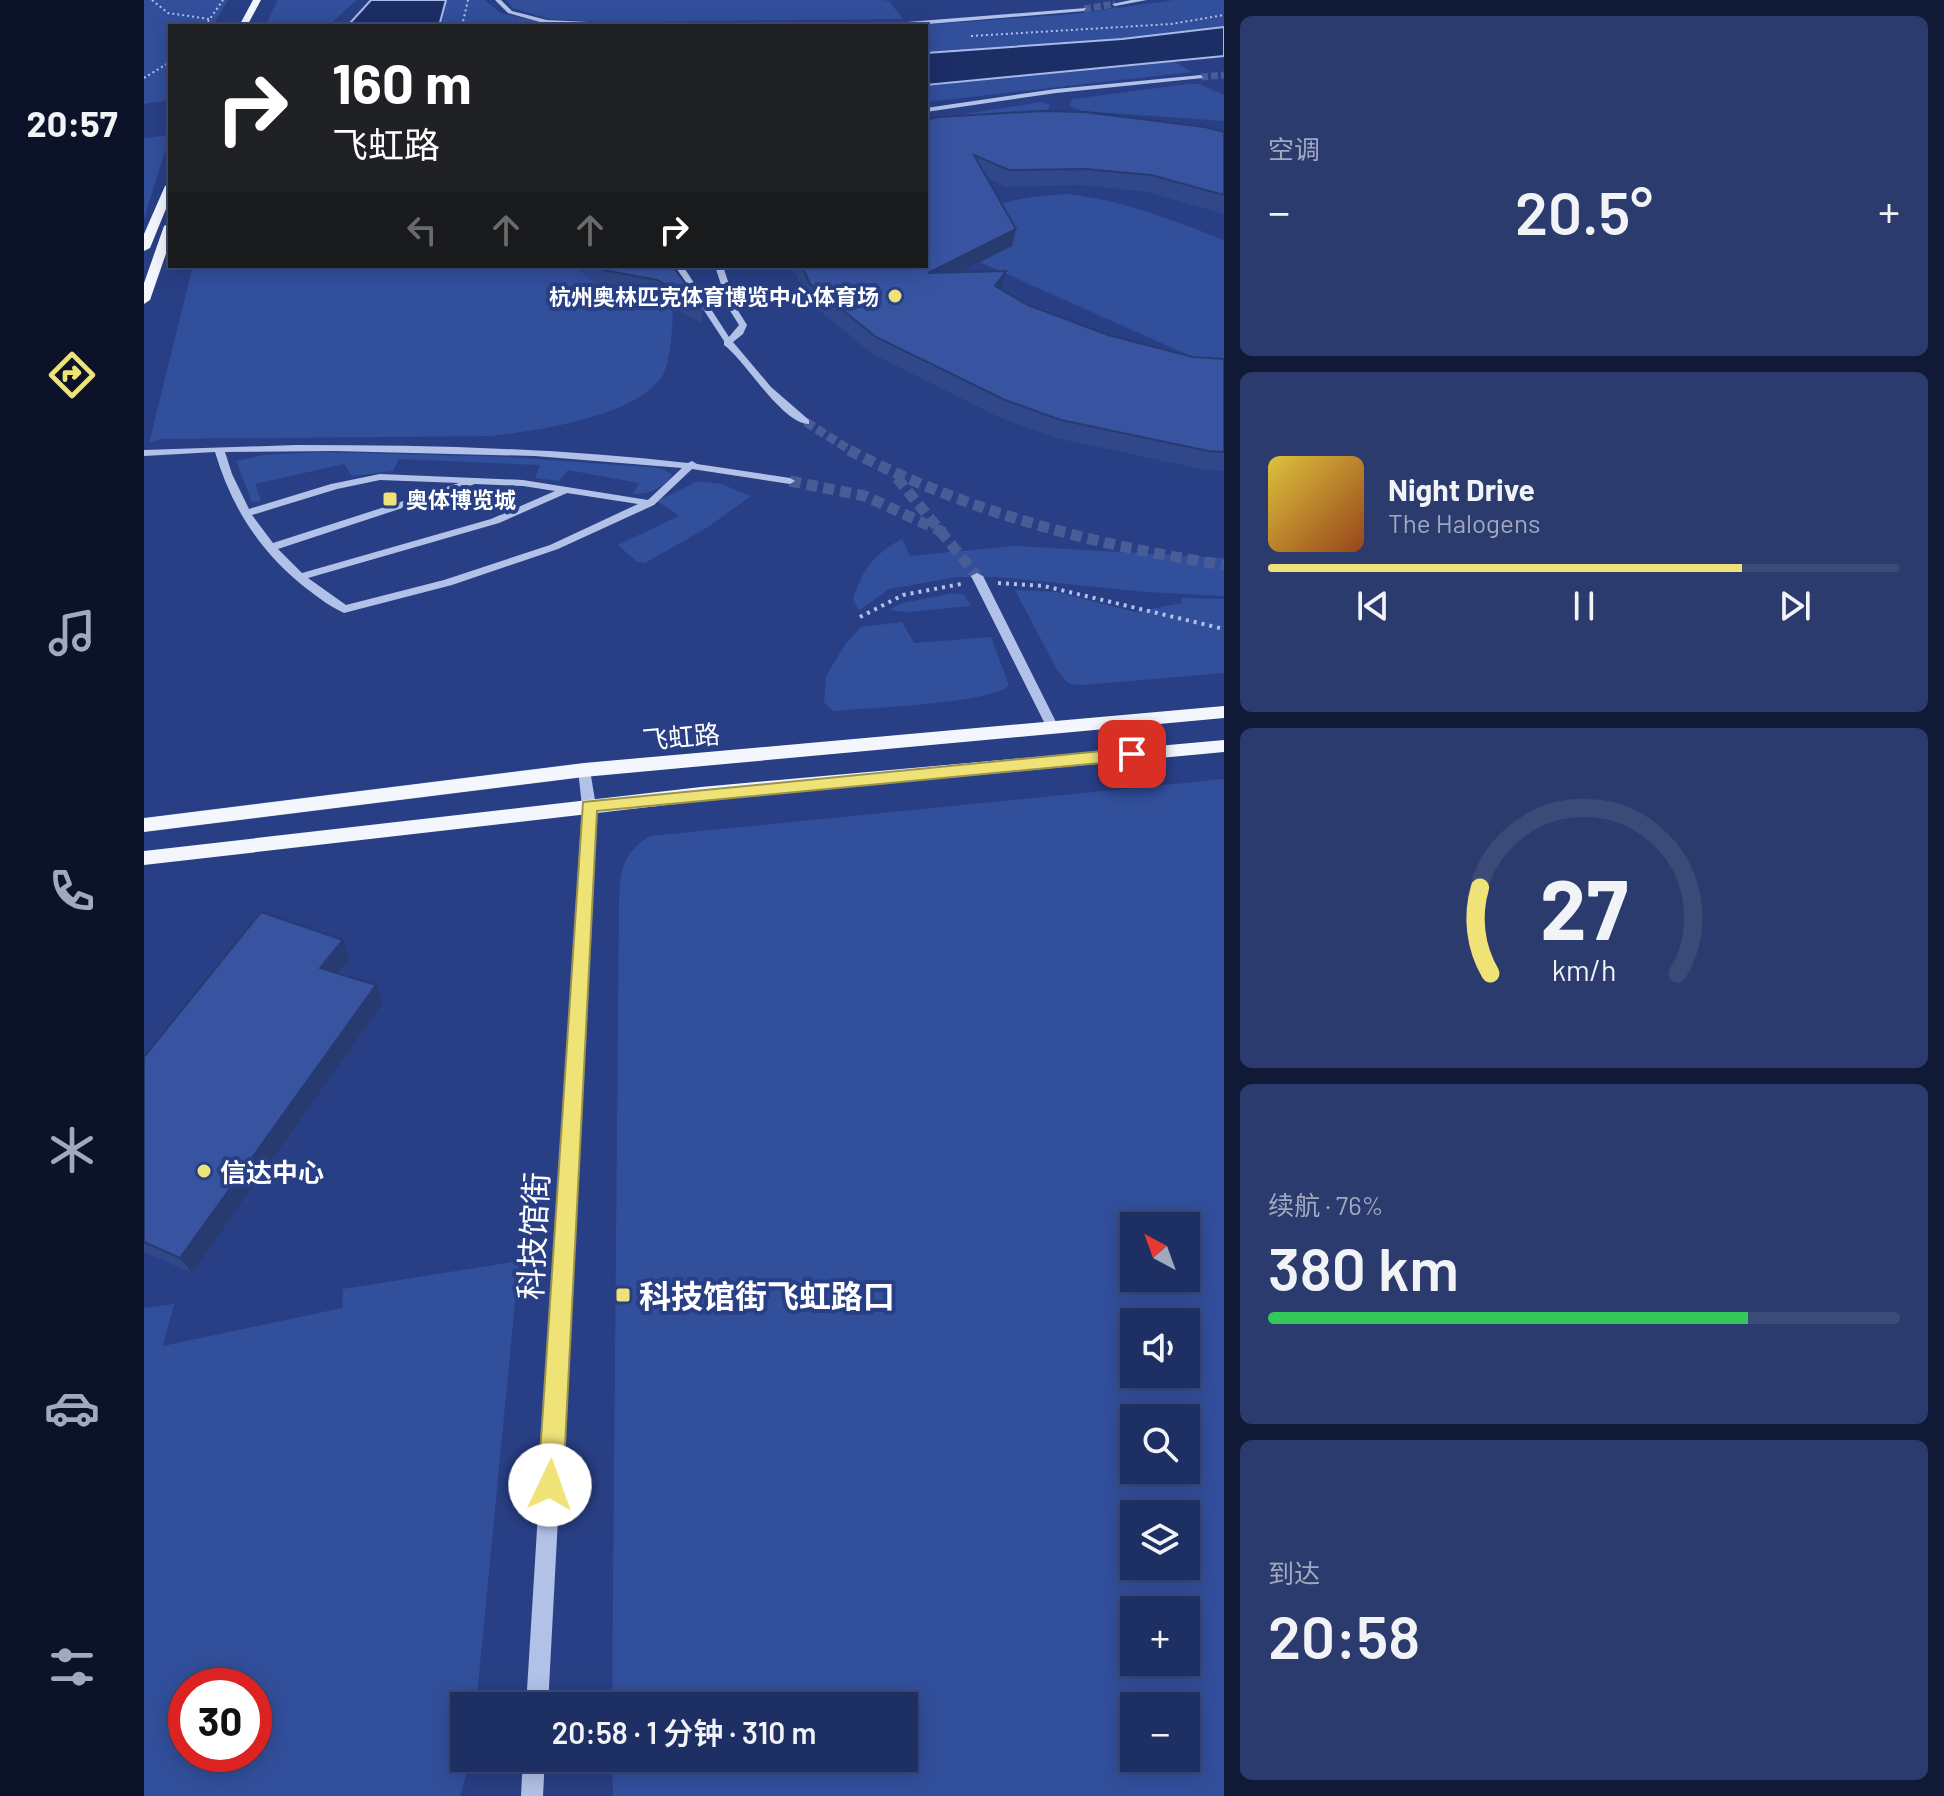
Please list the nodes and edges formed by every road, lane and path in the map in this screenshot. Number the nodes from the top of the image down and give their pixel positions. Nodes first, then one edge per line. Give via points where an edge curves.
1 (152, 0) edge
2 (223, 0) edge
3 (257, 0) edge
4 (468, 0) edge
5 (498, 0) edge
6 (1144, 0) edge
7 (1115, 4) dead end
8 (1084, 9) tunnel mouth
9 (1224, 15) edge
10 (209, 19) junction
11 (206, 24) edge
12 (244, 24) edge
13 (462, 24) edge
14 (610, 24) edge
15 (906, 24) edge
16 (969, 37) dead end
17 (168, 63) edge
18 (144, 77) edge
19 (1201, 77) tunnel mouth
20 (1056, 91) junction
21 (1057, 101) dead end
22 (928, 110) edge
23 (168, 190) edge
24 (168, 232) edge
25 (144, 248) edge
26 (680, 268) edge
27 (720, 268) edge
28 (144, 300) edge
29 (727, 343) junction
30 (806, 422) tunnel mouth
31 (219, 449) junction
32 (144, 453) edge
33 (692, 464) junction
34 (479, 480) junction
35 (790, 481) tunnel mouth
36 (568, 489) junction
37 (650, 503) junction
38 (245, 514) junction
39 (269, 548) junction
40 (301, 577) junction
41 (978, 578) junction
42 (860, 617) dead end
43 (1224, 629) edge
44 (1224, 712) edge
45 (1053, 728) junction
46 (1224, 746) edge
47 (584, 770) junction
48 (589, 806) junction
49 (144, 825) edge
50 (144, 858) edge
51 (538, 1692) edge
52 (533, 1772) edge
53 (532, 1796) edge

1 - 10 path via 168,13
2 - 10 path
3 - 12 main road
4 - 13 path
5 - 14 street via 510,12 547,22
6 - 7 street
8 - 15 street
9 - 16 path via 1171,24
10 - 11 path
17 - 18 path
19 - 20 street
20 - 21 street
20 - 22 street
23 - 25 main road
24 - 28 main road
26 - 29 street
27 - 29 street via 743,325
29 - 30 street via 779,403
31 - 32 street
31 - 33 street via 341,446
31 - 38 street via 225,475
33 - 35 street
33 - 37 street
34 - 36 street
34 - 38 street via 380,477
34 - 39 street
36 - 37 street
36 - 40 street via 495,521
37 - 40 street via 554,547 448,583 344,609
38 - 39 street
39 - 40 street
41 - 42 path via 903,595
41 - 43 path via 1044,586
41 - 45 street
44 - 45 main road, 飞虹路
45 - 47 main road, 飞虹路
46 - 48 main road
47 - 48 street, 科技馆街
47 - 49 main road, 飞虹路
48 - 50 main road
48 - 51 street, 科技馆街
52 - 53 street

